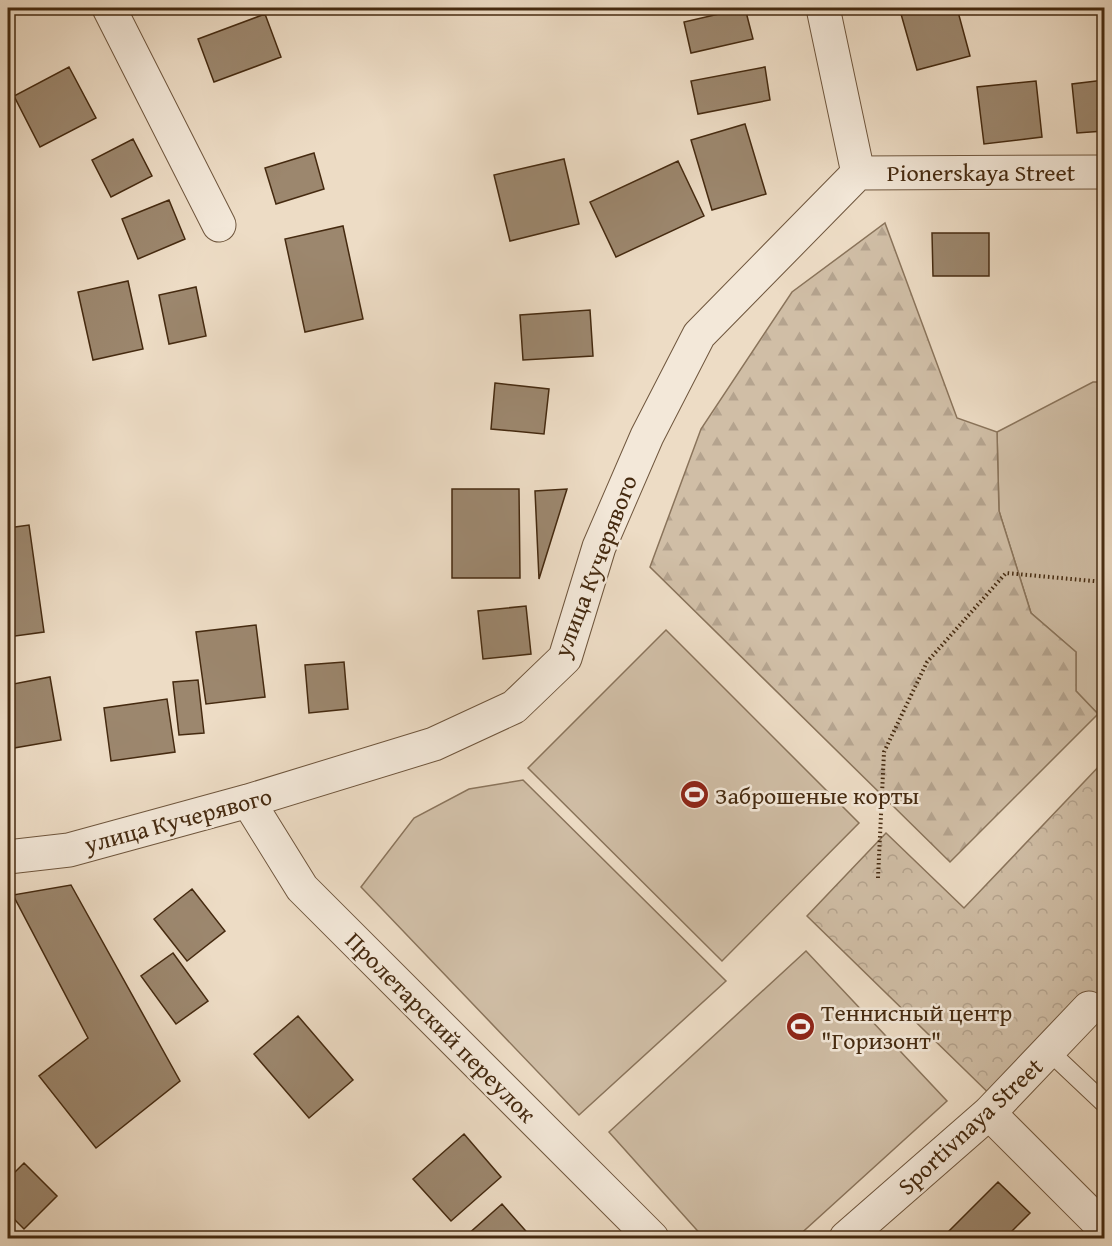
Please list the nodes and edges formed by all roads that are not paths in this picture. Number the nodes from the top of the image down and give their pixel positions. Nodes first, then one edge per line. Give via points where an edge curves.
1 (109, 8) edge
2 (822, 8) edge
3 (1104, 172) edge
4 (858, 173) junction
5 (219, 225) dead end
6 (248, 801) junction
7 (8, 857) edge
8 (1089, 1008) dead end
9 (1050, 1052) junction
10 (1104, 1103) edge
11 (989, 1113) junction
12 (1104, 1228) edge
13 (652, 1239) edge
14 (846, 1239) edge

1 - 5 street
2 - 4 street
3 - 4 street, Pionerskaya Street
4 - 6 street, улица Кучерявого via 699,335 647,436 599,547 565,658 514,707 434,744
6 - 7 street, улица Кучерявого via 69,850
6 - 13 street, Пролетарский переулок via 302,888
8 - 9 street, Sportivnaya Street
9 - 10 lane
9 - 11 street, Sportivnaya Street
11 - 12 street
11 - 14 street, Sportivnaya Street

